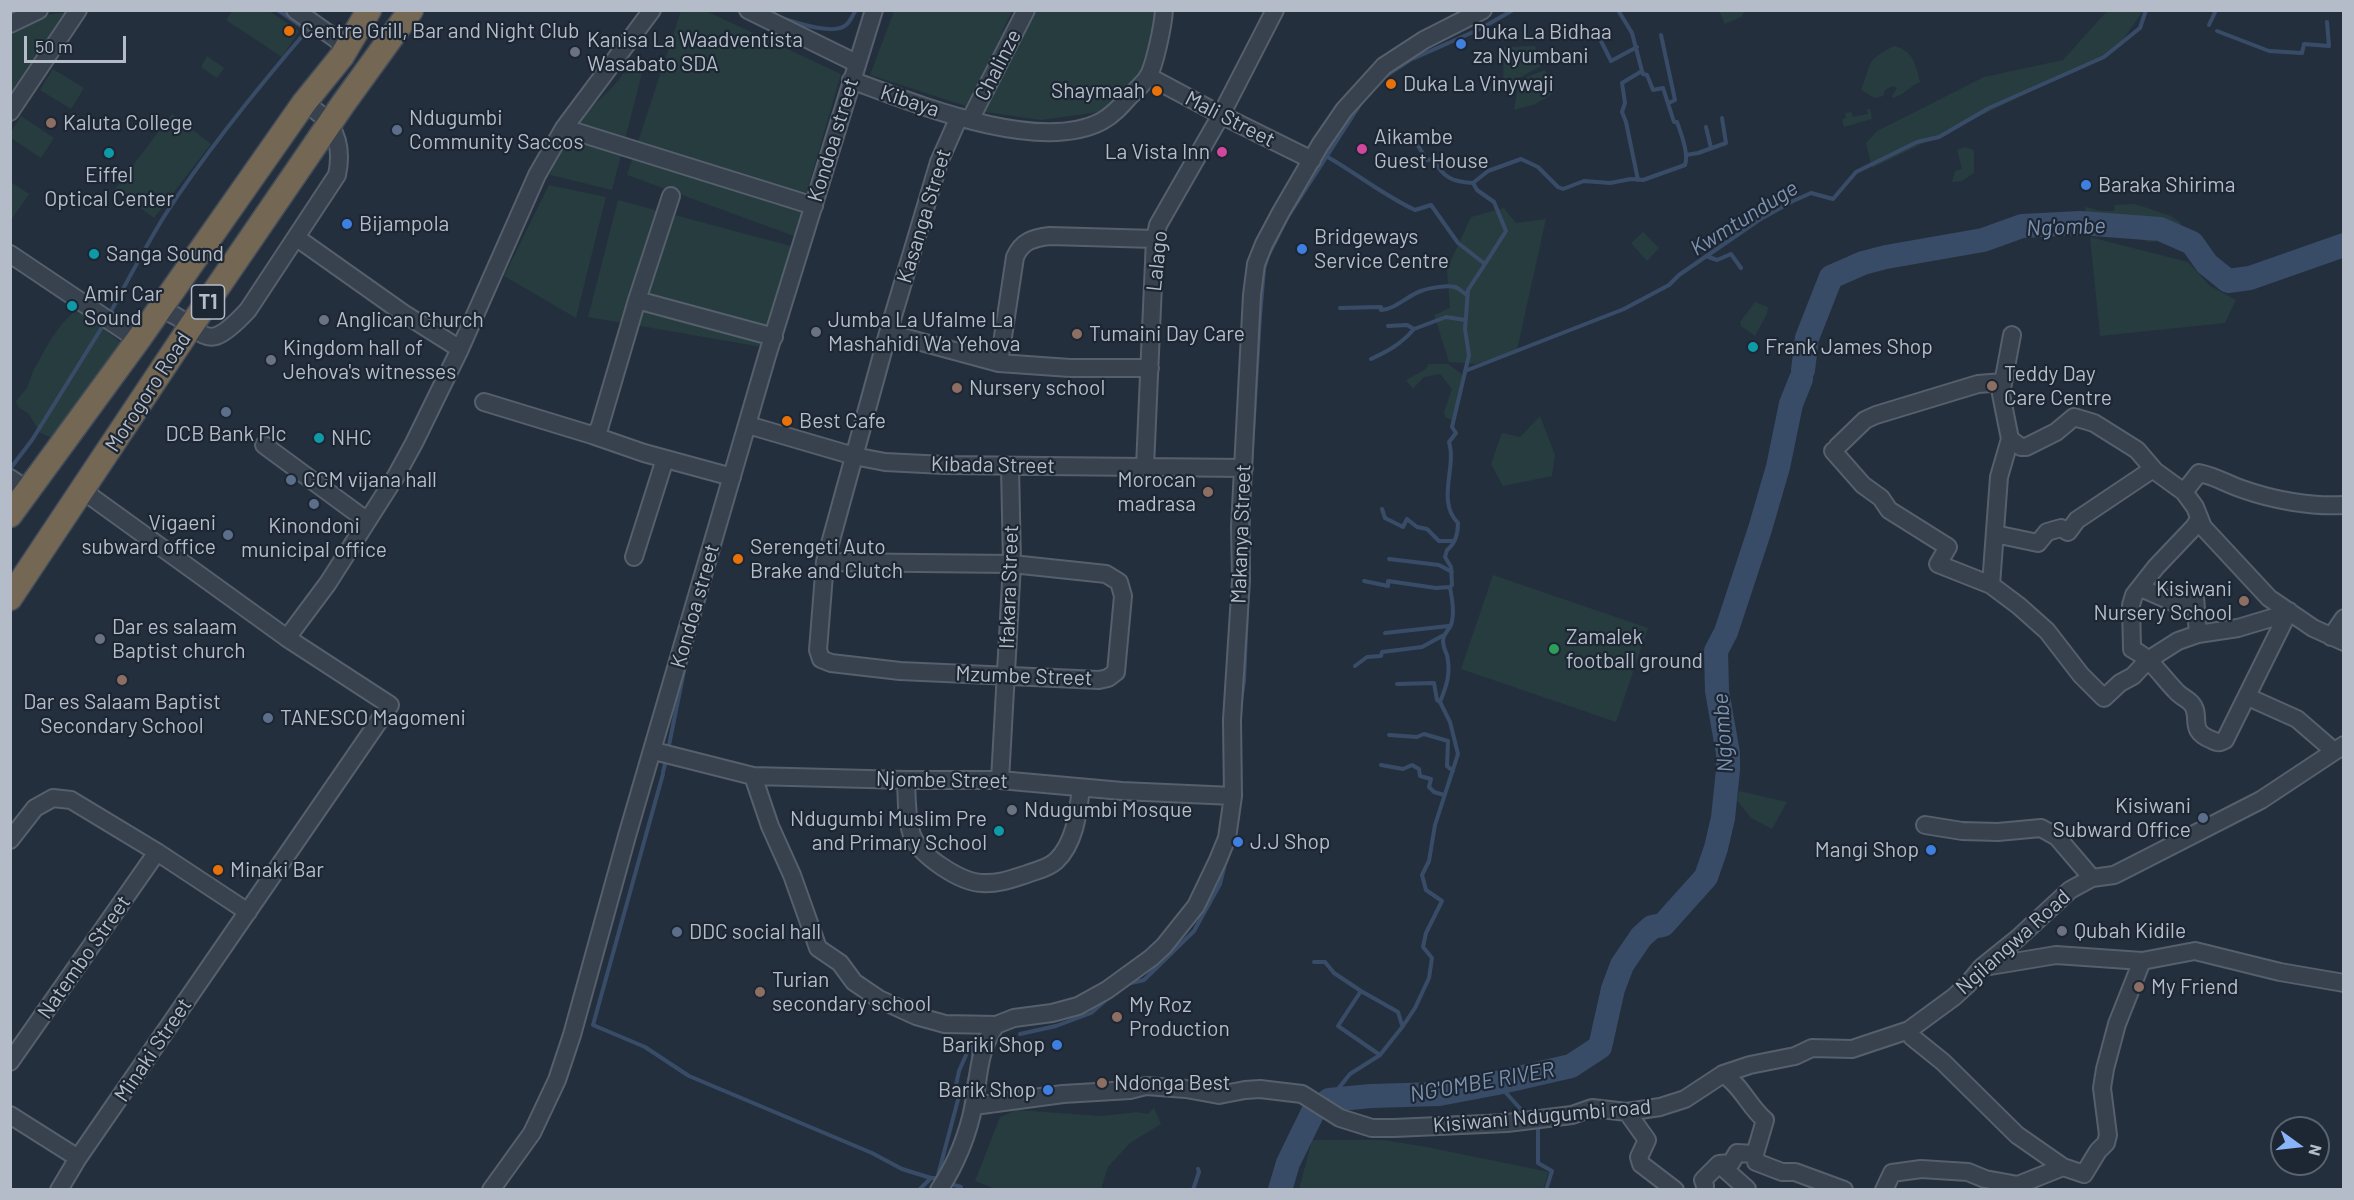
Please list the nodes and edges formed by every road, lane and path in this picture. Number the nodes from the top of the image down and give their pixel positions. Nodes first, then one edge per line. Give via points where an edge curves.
1 (39, 10) edge
2 (78, 10) edge
3 (295, 10) edge
4 (369, 10) edge
5 (411, 10) edge
6 (652, 10) edge
7 (748, 10) edge
8 (874, 10) edge
9 (1026, 10) edge
10 (1164, 10) edge
11 (1275, 10) edge
12 (1483, 10) edge
13 (10, 24) edge
14 (346, 49) junction
15 (856, 63) junction
16 (1148, 76) junction
17 (851, 80) junction
18 (304, 103) junction
19 (10, 112) edge
20 (1221, 115) junction
21 (964, 118) junction
22 (330, 124) junction
23 (564, 128) junction
24 (1312, 160) junction
25 (671, 196) dead end
26 (813, 206) junction
27 (297, 238) junction
28 (1155, 239) junction
29 (10, 254) edge
30 (637, 300) junction
31 (160, 309) junction
32 (191, 326) junction
33 (888, 333) junction
34 (2012, 335) dead end
35 (774, 337) junction
36 (138, 340) junction
37 (460, 350) junction
38 (999, 363) junction
39 (1150, 368) junction
40 (2003, 382) junction
41 (484, 402) dead end
42 (748, 424) junction
43 (592, 435) junction
44 (2010, 439) junction
45 (264, 445) dead end
46 (854, 456) junction
47 (665, 459) junction
48 (1010, 466) junction
49 (1144, 467) junction
50 (1244, 468) junction
51 (2154, 469) junction
52 (732, 477) junction
53 (20, 484) edge
54 (84, 488) junction
55 (2184, 492) junction
56 (2343, 505) edge
57 (10, 515) edge
58 (2199, 519) junction
59 (366, 520) junction
60 (1995, 534) junction
61 (634, 557) dead end
62 (825, 562) junction
63 (1012, 564) junction
64 (1991, 585) junction
65 (2141, 588) junction
66 (10, 598) edge
67 (2288, 612) junction
68 (2343, 618) edge
69 (2198, 634) junction
70 (287, 638) junction
71 (2337, 640) edge
72 (2148, 660) junction
73 (1005, 676) junction
74 (2248, 697) junction
75 (2338, 748) edge
76 (654, 751) junction
77 (753, 776) junction
78 (906, 780) junction
79 (1000, 780) junction
80 (1081, 788) junction
81 (1233, 796) junction
82 (1925, 825) dead end
83 (10, 840) edge
84 (158, 852) junction
85 (2092, 879) junction
86 (248, 912) junction
87 (2142, 962) junction
88 (1982, 967) junction
89 (2343, 983) edge
90 (996, 1025) junction
91 (1909, 1030) junction
92 (10, 1062) edge
93 (1723, 1074) junction
94 (974, 1106) junction
95 (1627, 1112) junction
96 (10, 1115) edge
97 (78, 1158) junction
98 (1755, 1158) junction
99 (1719, 1164) junction
100 (2063, 1167) junction
101 (2043, 1182) edge
102 (2005, 1187) edge
103 (1705, 1188) edge
104 (1674, 1189) edge
105 (1747, 1189) edge
106 (59, 1190) edge
107 (491, 1190) edge
108 (939, 1190) edge
109 (1844, 1190) edge
110 (1884, 1190) edge

1 - 13 street
2 - 19 street
3 - 14 street
4 - 14 highway, Morogoro Road / T1
5 - 22 highway, Morogoro Road / T1
6 - 23 street
7 - 15 street
8 - 15 street, Kondoa street
9 - 21 street, Chalinze
10 - 16 street
11 - 20 street, Lalago
12 - 24 street, Makanya Street via 1384,66 1344,110
14 - 18 highway, Morogoro Road / T1
15 - 17 street, Kondoa street
16 - 20 street, Mali Street
16 - 21 street, Kibaya via 1118,110 1101,122 1085,126 1043,134
17 - 21 street, Kibaya
17 - 26 street, Kondoa street
18 - 22 street
18 - 31 highway, Morogoro Road / T1
20 - 24 street, Mali Street
20 - 28 street, Lalago via 1158,225
21 - 33 street, Kasanga Street via 939,162
22 - 27 street via 340,160 337,175
22 - 32 highway, Morogoro Road / T1
23 - 26 street
23 - 37 street via 537,175
24 - 50 street, Makanya Street via 1256,264
25 - 30 street
26 - 35 street, Kondoa street
27 - 32 street via 232,328 216,338 205,337
27 - 37 street
28 - 38 street via 1050,236 1025,243 1015,257
28 - 39 street, Lalago
29 - 36 street
30 - 35 street
30 - 43 street via 604,417
31 - 32 street
31 - 36 highway, Morogoro Road / T1
32 - 54 highway, Morogoro Road / T1
33 - 38 street
33 - 46 street, Kasanga Street
34 - 40 street
35 - 42 street, Kondoa street
36 - 53 highway, Morogoro Road / T1
37 - 59 street via 401,467
38 - 39 street
39 - 49 street, Lalago
40 - 44 street via 2001,394
40 - 64 street via 1978,384 1876,415 1865,420 1835,449 1889,510 1948,547 1938,564
41 - 43 street
42 - 46 street, Kibada Street
42 - 52 street, Kondoa street
43 - 47 street
44 - 51 street via 2020,447 2031,446 2074,417 2094,423 2137,450
44 - 60 street via 1999,477
45 - 59 street
46 - 48 street, Kibada Street via 915,464
46 - 62 street, Mzumbe Street
47 - 52 street
47 - 61 street
48 - 49 street, Kibada Street
48 - 63 street, Ifakara Street
49 - 50 street, Kibada Street
50 - 81 street, Makanya Street via 1232,720
51 - 55 street
51 - 60 street via 2077,520 2068,532 2061,528 2047,532 2038,543
52 - 76 street, Kondoa street
53 - 57 highway, Morogoro Road / T1
54 - 66 highway, Morogoro Road / T1
54 - 70 street
55 - 56 street via 2199,473 2274,497
55 - 58 street
58 - 65 street
58 - 67 street via 2259,588
59 - 70 street via 328,583
60 - 64 street
62 - 63 street, Mzumbe Street
62 - 73 street, Mzumbe Street via 818,650 821,659 900,671
63 - 73 street, Ifakara Street
63 - 73 street, Mzumbe Street via 1106,574 1119,582 1123,596 1116,672 1108,678
64 - 72 street via 2047,632 2104,698
65 - 69 street via 2180,604 2195,597
65 - 72 street via 2131,605 2131,645
67 - 69 street via 2238,628
67 - 71 street
67 - 74 street
68 - 71 street
69 - 72 street via 2178,641
70 - 86 street, Minaki Street via 390,705
72 - 74 street via 2191,703 2199,731 2216,742 2225,740
73 - 79 street, Ifakara Street
74 - 75 street via 2303,723
75 - 85 street, Ngilangwa Road via 2260,800 2114,875
76 - 77 street, Njombe Street
76 - 107 street, Kondoa street via 557,1080 532,1133
77 - 78 street, Njombe Street
77 - 90 street, Makanya Street via 818,948 840,963 854,982 916,1016 945,1024
78 - 79 street, Njombe Street
78 - 80 street via 913,838 933,861 980,883 1003,882 1042,870 1056,860 1068,843 1077,818
79 - 80 street, Njombe Street
80 - 81 street, Njombe Street
81 - 90 street, Makanya Street via 1227,838 1218,860 1196,906 1164,946 1107,990 1078,1006
82 - 85 street via 1977,831 2041,828 2056,837
83 - 84 street via 35,808 53,798 71,800
84 - 86 street
84 - 92 street, Natembo Street
85 - 88 street, Ngilangwa Road via 2070,890
86 - 97 street, Minaki Street
87 - 88 street via 2056,955
87 - 89 street via 2195,951
87 - 100 street via 2105,1069 2102,1088 2109,1129 2106,1143 2084,1174
88 - 91 street, Ngilangwa Road via 1960,991
90 - 94 street via 982,1050
91 - 93 street, Kisiwani Ndugumbi road via 1852,1050 1812,1048
91 - 100 street via 2017,1135
93 - 95 street, Kisiwani Ndugumbi road via 1685,1099
93 - 98 street via 1765,1120
94 - 95 street, Kisiwani Ndugumbi road via 1146,1086 1219,1095 1260,1089 1302,1094 1340,1118 1372,1128 1507,1123 1572,1115 1592,1108
94 - 108 street via 963,1143
95 - 104 street via 1647,1140 1639,1157 1641,1164
96 - 97 street
97 - 106 street, Minaki Street
98 - 99 street via 1737,1153 1731,1163
98 - 105 street via 1760,1168
98 - 109 street via 1782,1172 1795,1172
99 - 103 street via 1703,1180
99 - 105 street
100 - 101 street
101 - 102 street
102 - 110 street via 1968,1172 1922,1169 1892,1173

